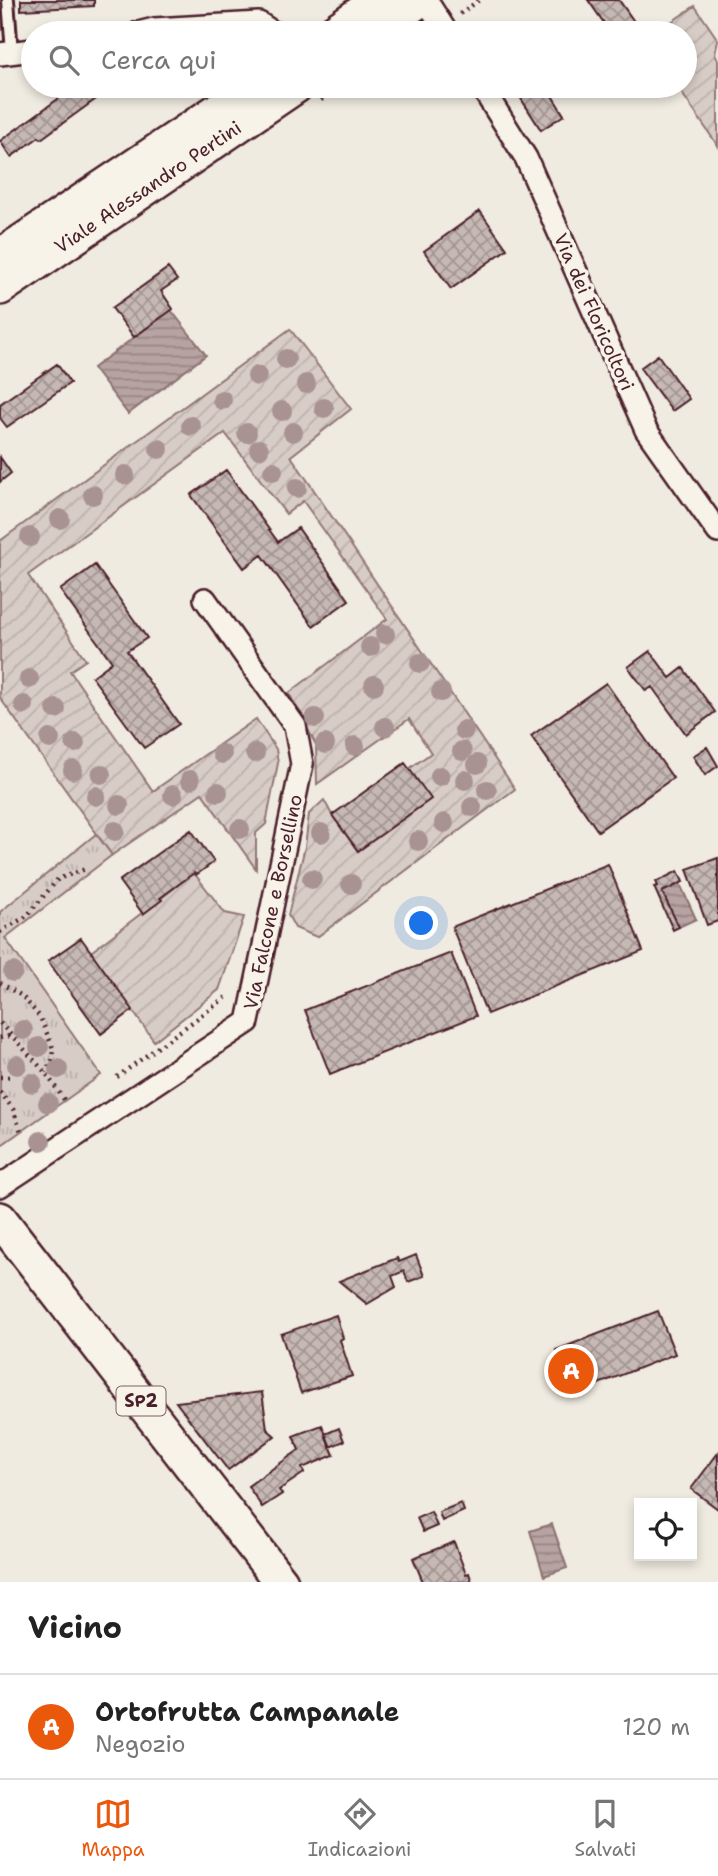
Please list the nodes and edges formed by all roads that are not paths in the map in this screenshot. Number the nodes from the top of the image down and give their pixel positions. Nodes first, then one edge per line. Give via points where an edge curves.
1 (8, 0) edge
2 (379, 0) edge
3 (420, 0) edge
4 (426, 0) edge
5 (349, 21) edge
6 (389, 21) edge
7 (439, 21) edge
8 (15, 53) edge
9 (236, 98) edge
10 (278, 98) edge
11 (488, 98) edge
12 (0, 256) edge
13 (0, 288) edge
14 (718, 532) edge
15 (205, 599) dead end
16 (0, 1186) edge
17 (0, 1219) edge
18 (281, 1582) edge

1 - 8 lane
2 - 5 main road
3 - 6 main road
4 - 7 street
9 - 12 main road
10 - 13 main road, Viale Alessandro Pertini
11 - 14 street, Via dei Floricoltori via 526,158 646,430
15 - 16 street, Via Falcone e Borsellino via 295,726 303,764 248,1022
17 - 18 main road, SP2

